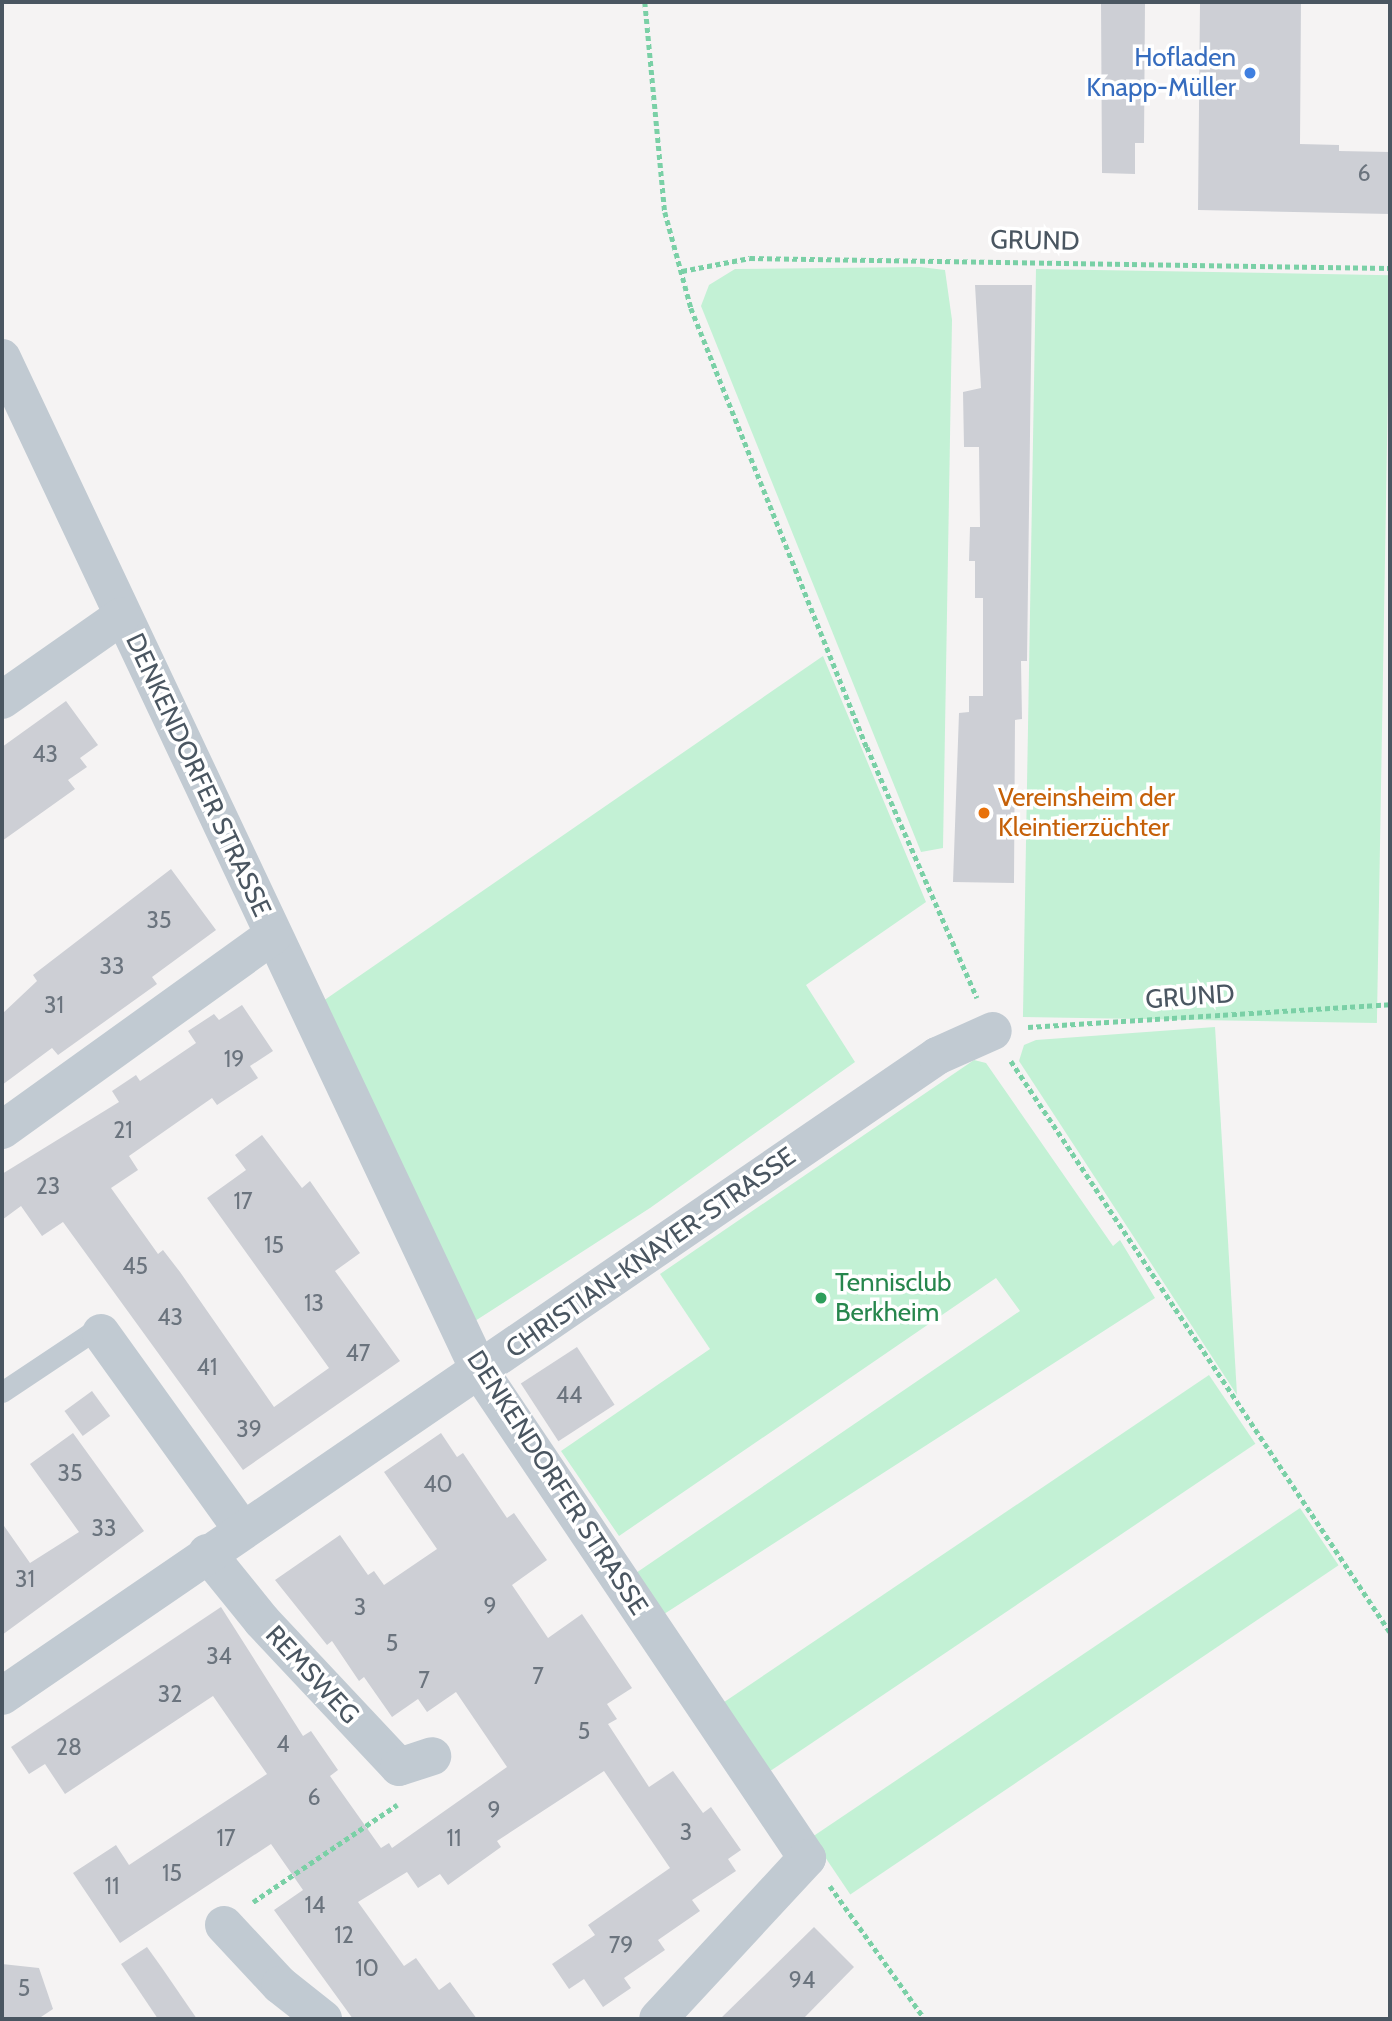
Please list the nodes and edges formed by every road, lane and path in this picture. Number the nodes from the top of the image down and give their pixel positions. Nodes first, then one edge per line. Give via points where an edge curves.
1 (645, 2) edge
2 (1390, 268) edge
3 (682, 271) junction
4 (2, 358) edge
5 (122, 616) junction
6 (2, 700) edge
7 (273, 935) junction
8 (1390, 1004) edge
9 (993, 1031) junction
10 (2, 1130) edge
11 (101, 1333) joint
12 (479, 1370) junction
13 (2, 1392) edge
14 (242, 1529) junction
15 (207, 1553) junction
16 (1390, 1632) edge
17 (2, 1696) edge
18 (416, 1761) joint
19 (807, 1858) junction
20 (224, 1925) joint
21 (323, 2019) edge
22 (658, 2019) edge
23 (925, 2019) edge

1 - 3 path via 665,212
2 - 3 path, GRUND via 750,258
3 - 9 path via 707,352 867,747
4 - 5 street, DENKENDORFER STRASSE
5 - 6 street, DENKENDORFER STRASSE
5 - 7 street, DENKENDORFER STRASSE
7 - 10 street, DENKENDORFER STRASSE
7 - 12 street, DENKENDORFER STRASSE
8 - 9 path, GRUND
9 - 12 street, CHRISTIAN-KNAYER-STRASSE via 937,1056
9 - 16 path via 1186,1333
11 - 13 lane via 89,1334
11 - 14 street
12 - 14 street, CHRISTIAN-KNAYER-STRASSE
12 - 19 street, DENKENDORFER STRASSE
14 - 15 street, CHRISTIAN-KNAYER-STRASSE
15 - 17 street, CHRISTIAN-KNAYER-STRASSE
15 - 18 street, REMSWEG via 262,1621
18 - 20 path via 396,1805
19 - 22 street
19 - 23 path
20 - 21 street via 280,1985

